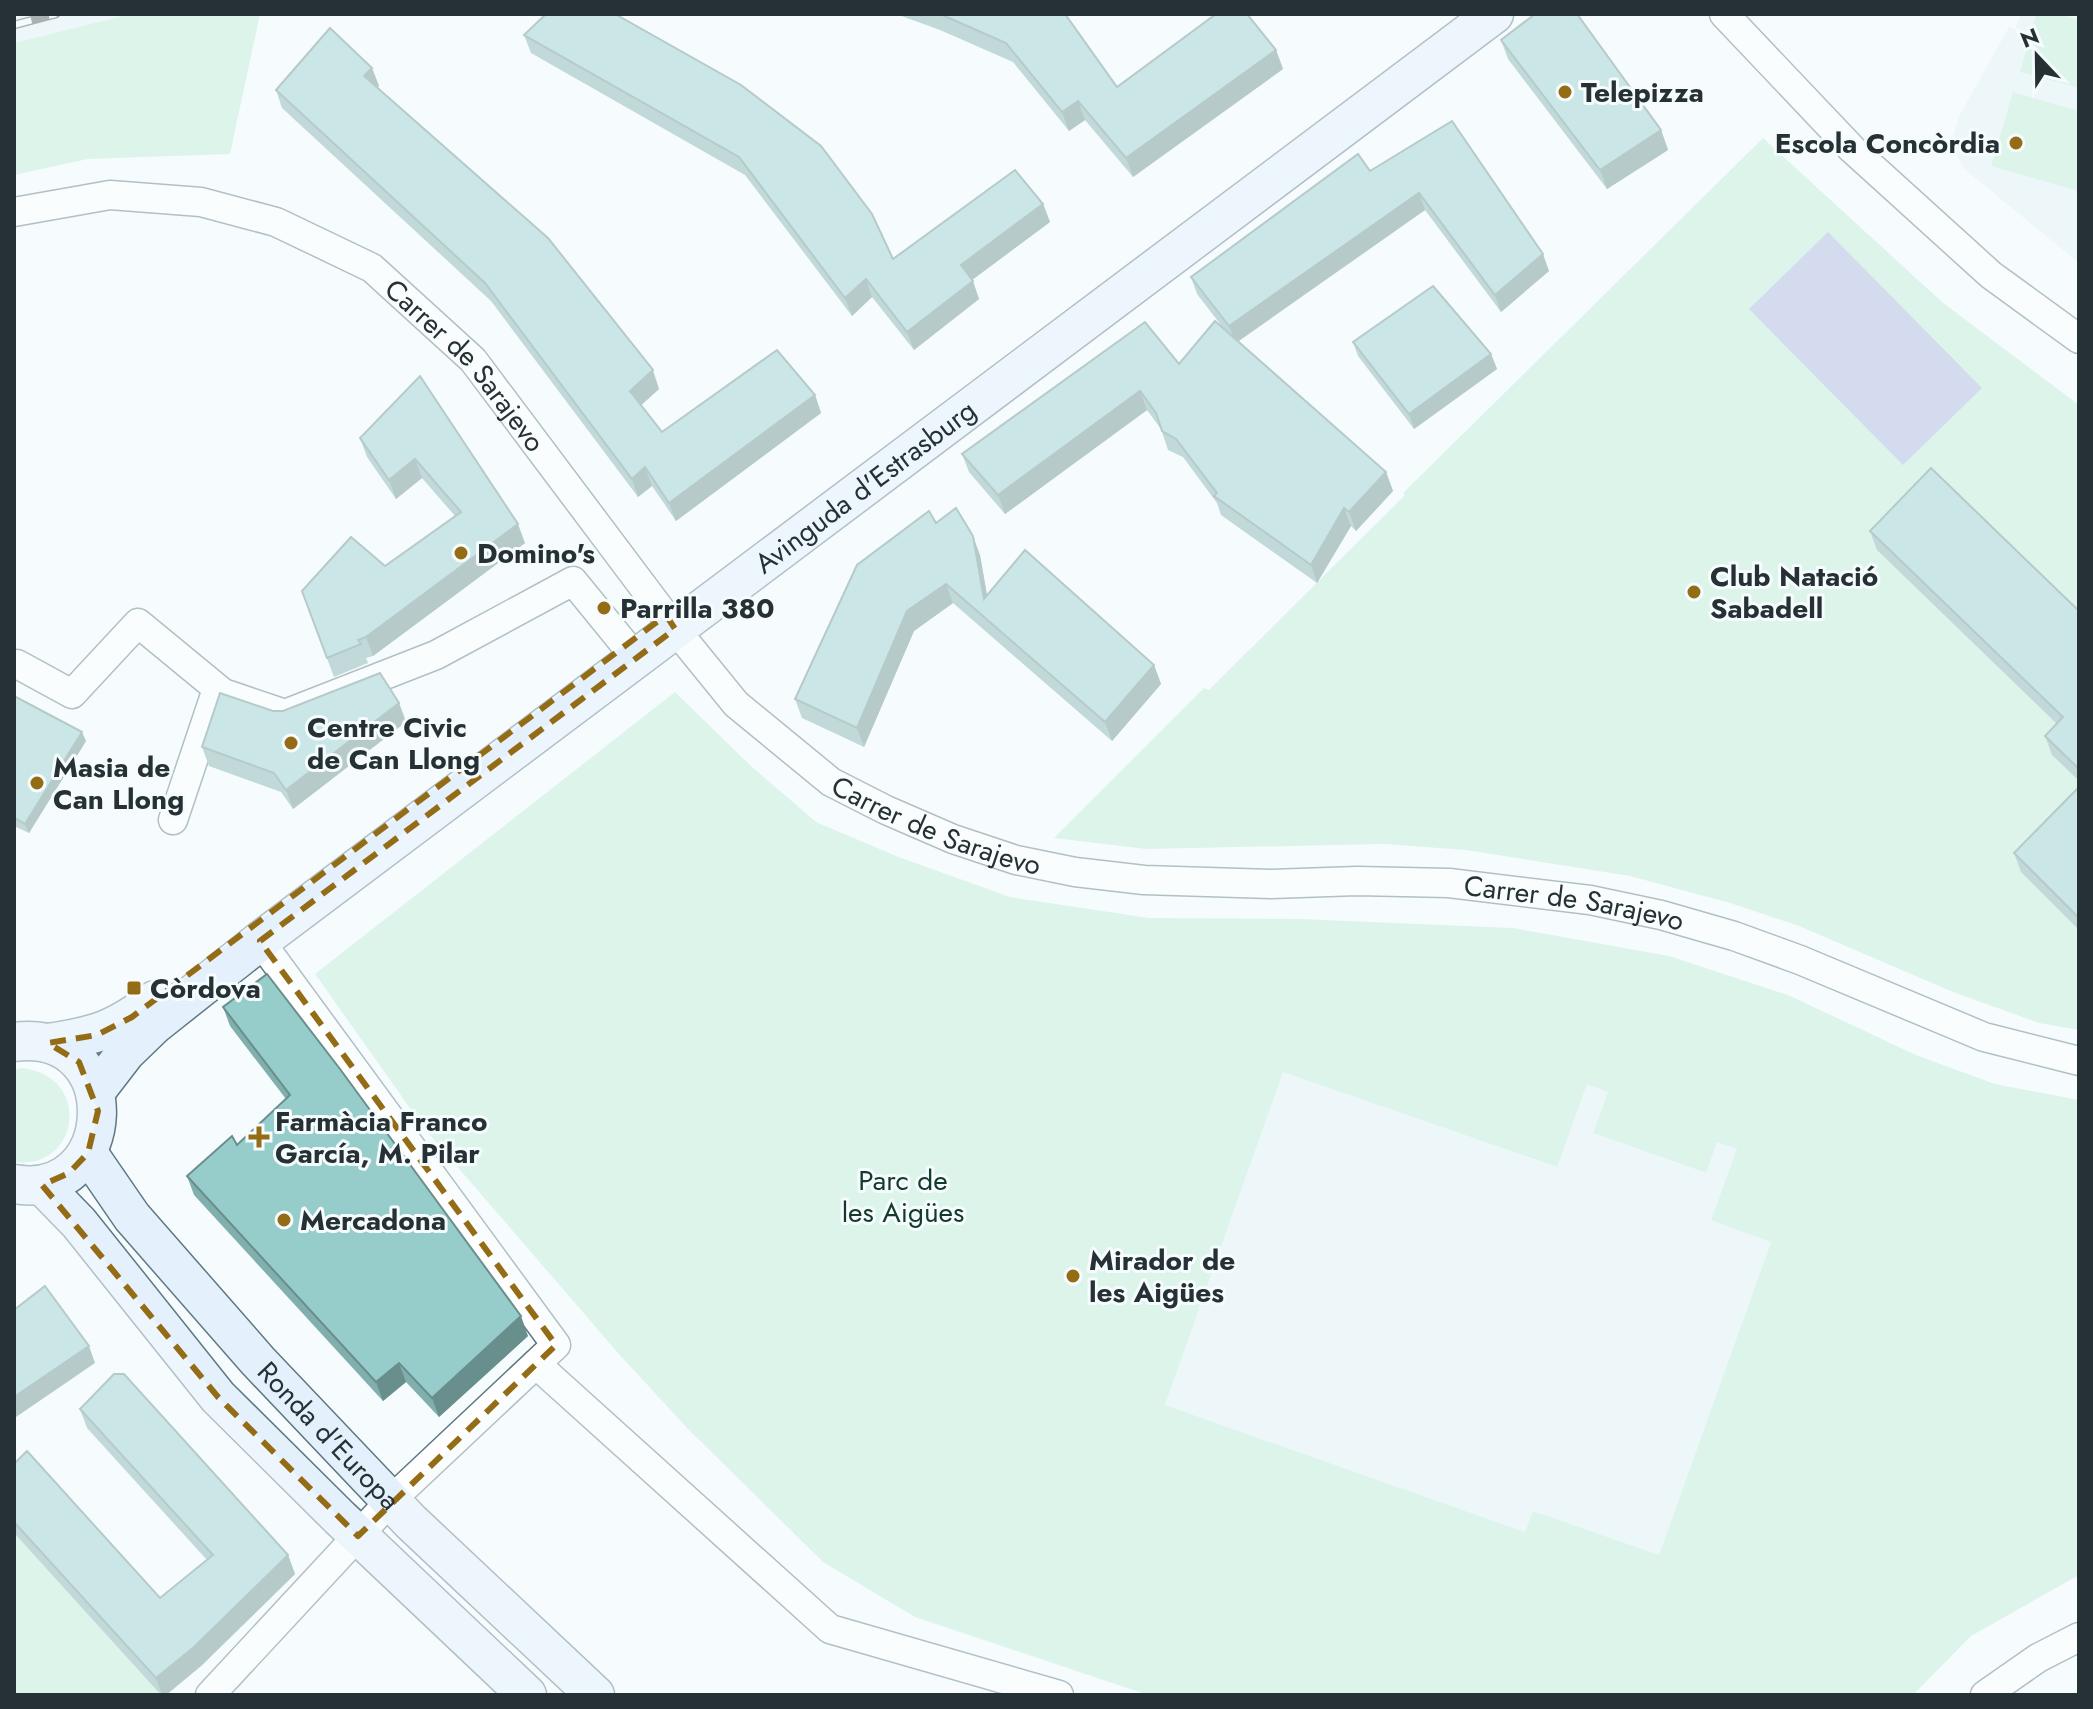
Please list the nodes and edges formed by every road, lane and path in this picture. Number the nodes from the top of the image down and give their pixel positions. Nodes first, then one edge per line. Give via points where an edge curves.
1 (1462, 14) edge
2 (1494, 14) edge
3 (1724, 14) edge
4 (14, 212) edge
5 (2079, 339) edge
6 (670, 622) junction
7 (626, 646) junction
8 (14, 665) edge
9 (217, 689) junction
10 (173, 820) dead end
11 (260, 941) junction
12 (31, 1042) edge
13 (2079, 1061) edge
14 (96, 1091) junction
15 (88, 1153) junction
16 (28, 1185) edge
17 (536, 1364) junction
18 (390, 1501) junction
19 (358, 1536) junction
20 (2079, 1637) edge
21 (210, 1695) edge
22 (527, 1695) edge
23 (595, 1695) edge
24 (1059, 1695) edge
25 (1985, 1695) edge

1 - 6 main road, Avinguda d'Estrasburg via 734,565
2 - 6 main road, Avinguda d'Estrasburg
3 - 5 street via 1852,149 1991,275
4 - 6 street, Carrer de Sarajevo via 110,195 201,202 276,222 372,268 473,360
6 - 7 main road, Avinguda d'Estrasburg
6 - 11 main road, Avinguda d'Estrasburg
6 - 13 street, Carrer de Sarajevo via 736,704 831,782 953,839 1016,860 1144,880 1449,883 1590,900 1734,936 1984,1037
7 - 9 street via 573,581 436,655 285,714
7 - 12 main road, Avinguda d'Estrasburg via 132,1017 97,1035
8 - 9 street via 72,694 138,623
9 - 10 street
11 - 14 main road, Avinguda d'Estrasburg via 154,1025
11 - 17 street via 556,1345
12 - 14 main road via 69,1053
14 - 15 main road via 97,1130
15 - 16 main road via 69,1173
15 - 18 main road, Ronda d'Europa via 132,1217
16 - 19 main road, Ronda d'Europa via 79,1223 218,1397
17 - 18 street
17 - 24 street via 830,1629
18 - 19 street
18 - 23 main road, Ronda d'Europa
19 - 21 street
19 - 22 main road, Ronda d'Europa
20 - 25 street

